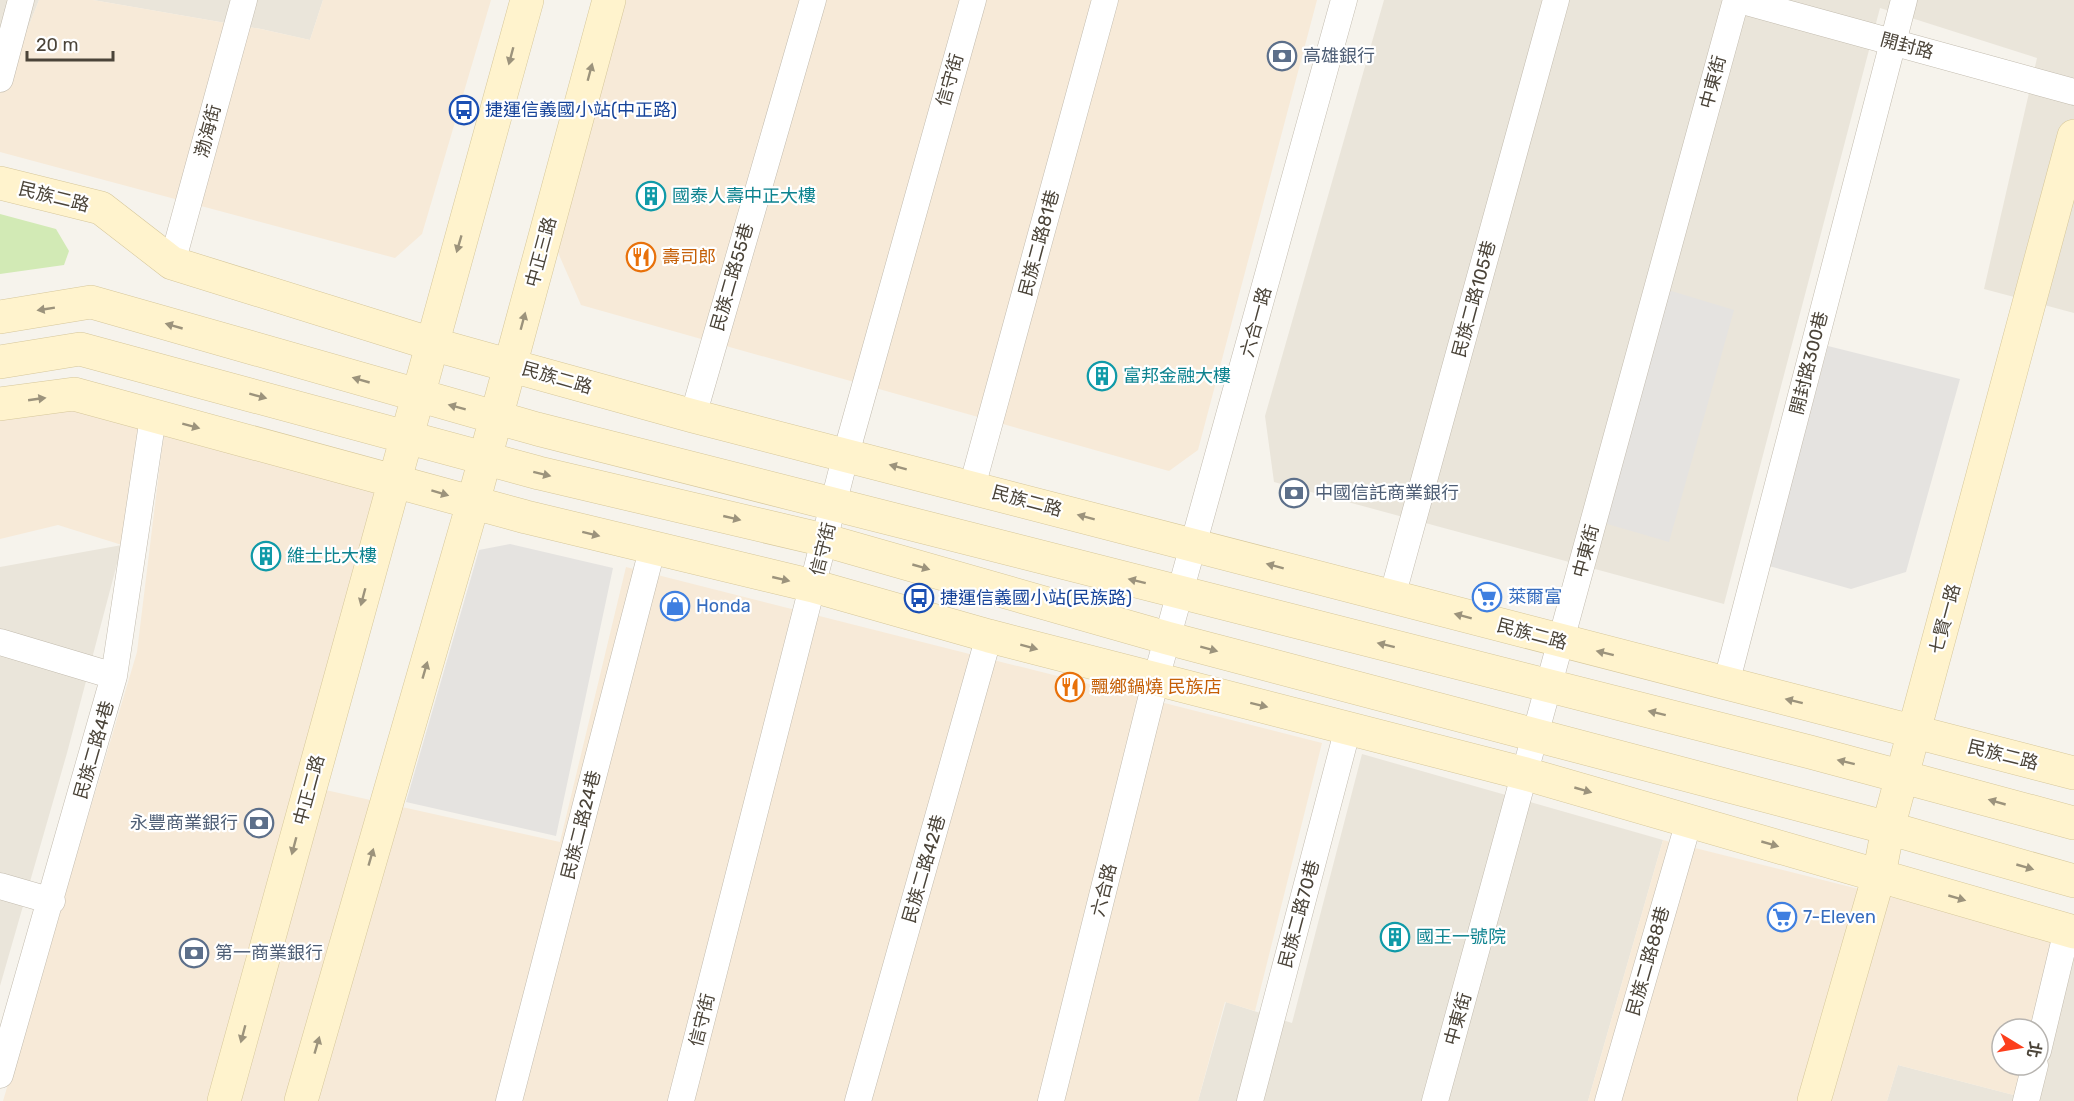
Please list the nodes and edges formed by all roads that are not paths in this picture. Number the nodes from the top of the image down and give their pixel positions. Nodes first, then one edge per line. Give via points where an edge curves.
1 (21, 0) edge
2 (244, 0) edge
3 (527, 0) edge
4 (609, 0) edge
5 (813, 0) edge
6 (973, 0) edge
7 (1105, 0) edge
8 (1344, 0) edge
9 (1556, 0) edge
10 (1737, 0) edge
11 (1904, 0) edge
12 (1892, 42) junction
13 (0, 79) edge
14 (2074, 92) edge
15 (2074, 136) edge
16 (0, 183) edge
17 (172, 263) junction
18 (0, 316) edge
19 (432, 344) junction
20 (0, 362) edge
21 (511, 365) junction
22 (418, 396) junction
23 (0, 404) edge
24 (693, 416) junction
25 (153, 417) junction
26 (497, 418) junction
27 (407, 436) junction
28 (846, 454) junction
29 (486, 458) junction
30 (395, 480) junction
31 (972, 487) junction
32 (473, 503) junction
33 (835, 503) junction
34 (824, 540) junction
35 (1193, 545) junction
36 (652, 550) junction
37 (813, 586) junction
38 (1180, 592) junction
39 (1392, 597) junction
40 (990, 636) junction
41 (1167, 638) junction
42 (0, 642) edge
43 (1561, 642) junction
44 (114, 676) junction
45 (1156, 679) junction
46 (1726, 684) junction
47 (1549, 686) junction
48 (1348, 728) junction
49 (1914, 732) junction
50 (1537, 736) junction
51 (2074, 773) edge
52 (1526, 774) junction
53 (1902, 776) junction
54 (1689, 821) junction
55 (2074, 823) edge
56 (1888, 828) junction
57 (1879, 875) junction
58 (2074, 881) edge
59 (0, 886) edge
60 (52, 901) junction
61 (2070, 931) edge
62 (2047, 1017) edge
63 (0, 1075) edge
64 (2032, 1077) edge
65 (224, 1101) edge
66 (301, 1101) edge
67 (510, 1101) edge
68 (681, 1101) edge
69 (858, 1101) edge
70 (1051, 1101) edge
71 (1250, 1101) edge
72 (1435, 1101) edge
73 (1608, 1101) edge
74 (1814, 1101) edge
75 (2026, 1101) edge

1 - 13 street
2 - 17 street, 渤海街
3 -> 19 street
21 -> 4 street, 中正三路
5 - 24 street, 民族二路55巷
6 - 28 street, 信守街
7 - 31 street, 民族二路81巷
8 - 35 street, 六合一路
9 - 39 street, 民族二路105巷
10 - 12 street, 開封路
10 - 43 street, 中東街
11 - 12 street, 開封路300巷
12 - 14 street, 開封路
12 - 46 street, 開封路300巷
15 - 49 street, 七賢一路
16 - 17 street, 民族二路 via 101,208
17 - 19 street, 民族二路
22 -> 18 street via 92,302
19 - 21 street, 民族二路
19 - 22 street
20 -> 27 street via 80,349
21 - 24 street, 民族二路
21 - 26 street, 中正三路
26 -> 22 street
22 - 27 street
23 -> 25 street via 74,394
24 - 28 street, 民族二路
25 -> 30 street
25 - 44 street, 民族二路4巷
26 - 29 street, 中正三路
26 - 33 street
27 - 29 street
27 - 30 street
31 -> 28 street, 民族二路
28 - 33 street, 信守街
29 - 32 street, 中正三路
29 -> 34 street
30 -> 32 street
30 -> 65 street, 中正二路
35 -> 31 street, 民族二路
32 -> 36 street
66 -> 32 street
33 - 34 street, 信守街
38 -> 33 street
34 - 37 street, 信守街
34 -> 41 street
35 - 38 street, 六合一路
39 -> 35 street, 民族二路
36 -> 37 street
36 - 67 street, 民族二路24巷
37 - 40 street
37 - 68 street, 信守街
38 - 41 street, 六合一路
47 -> 38 street
43 -> 39 street, 民族二路
40 -> 45 street
40 - 69 street, 民族二路42巷
41 - 45 street, 六合一路
41 -> 50 street
42 - 44 street
46 -> 43 street, 民族二路
43 - 47 street, 中東街
44 - 60 street, 民族二路4巷
45 -> 48 street
45 - 70 street, 六合路
49 -> 46 street, 民族二路
47 - 50 street, 中東街
53 -> 47 street
48 - 52 street
48 - 71 street, 民族二路70巷
49 - 51 street, 民族二路
49 - 53 street, 七賢一路
50 - 52 street, 中東街
50 - 56 street
52 -> 54 street
52 - 72 street, 中東街
55 -> 53 street
53 - 56 street, 七賢一路
54 -> 57 street
54 - 73 street, 民族二路88巷
56 - 57 street, 七賢一路
56 -> 58 street
57 -> 61 street
57 - 74 street, 七賢一路
59 - 60 street
60 - 63 street, 民族二路4巷
61 - 62 street
64 - 75 street

